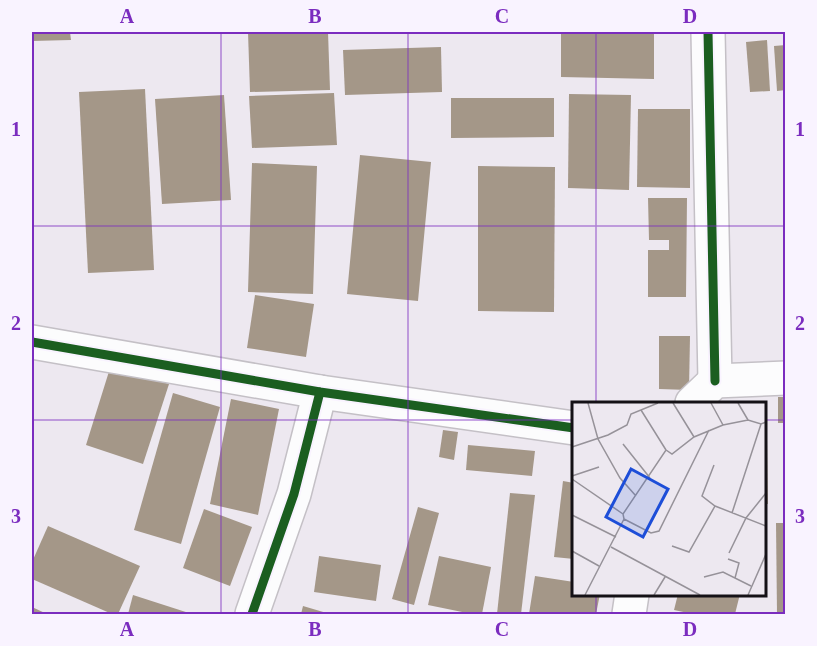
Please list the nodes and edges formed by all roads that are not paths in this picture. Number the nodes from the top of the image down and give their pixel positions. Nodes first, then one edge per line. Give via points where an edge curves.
1 (708, 32) edge
2 (32, 342) edge
3 (786, 378) edge
4 (320, 392) junction
5 (704, 392) edge
6 (572, 428) edge
7 (632, 595) edge
8 (252, 615) edge
9 (629, 615) edge

1 - 5 street
2 - 4 street
3 - 5 street
4 - 6 street
4 - 8 street via 294,494
7 - 9 street

